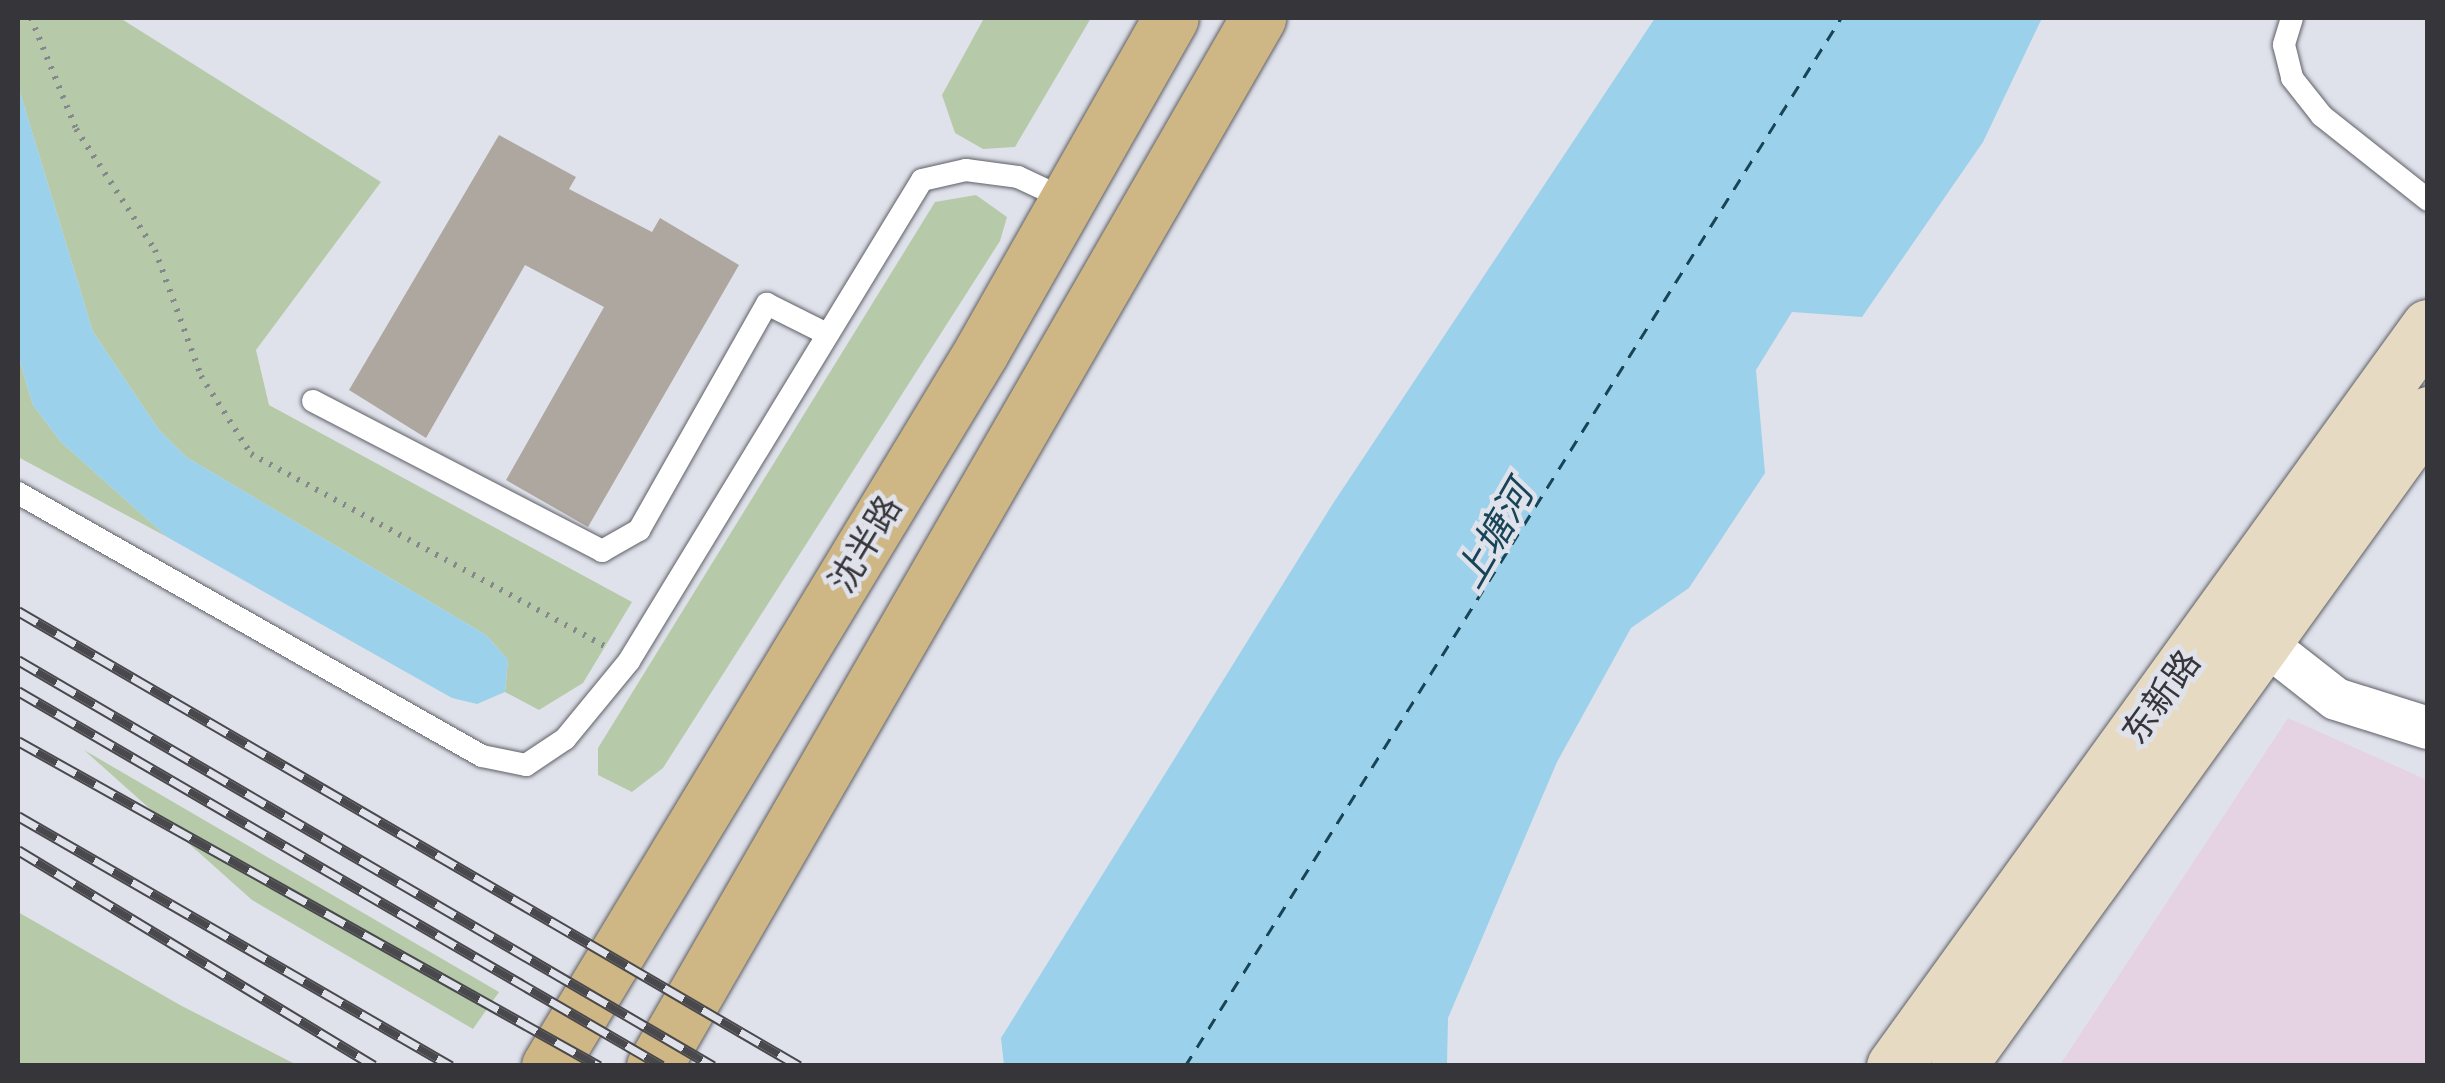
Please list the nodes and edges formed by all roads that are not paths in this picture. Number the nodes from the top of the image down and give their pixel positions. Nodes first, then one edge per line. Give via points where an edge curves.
1 (1171, 18) edge
2 (1258, 18) edge
3 (2292, 18) edge
4 (1067, 200) junction
5 (2428, 200) edge
6 (2428, 328) edge
7 (827, 334) junction
8 (313, 401) dead end
9 (2428, 414) edge
10 (18, 494) edge
11 (2243, 626) junction
12 (2428, 728) edge
13 (549, 1066) edge
14 (654, 1066) edge
15 (1894, 1066) edge
16 (1958, 1066) edge

1 - 4 main road, 沈半路
2 - 14 main road
3 - 5 lane via 2284,46 2292,78 2322,116
4 - 7 lane via 1018,177 966,170 922,180
4 - 13 main road, 沈半路
6 - 11 main road, 东新路
7 - 8 lane via 766,304 638,530 602,551
7 - 10 lane via 628,661 564,740 526,765 482,756
9 - 11 main road, 东新路
11 - 12 street via 2336,700
11 - 15 main road, 东新路
11 - 16 main road, 东新路

